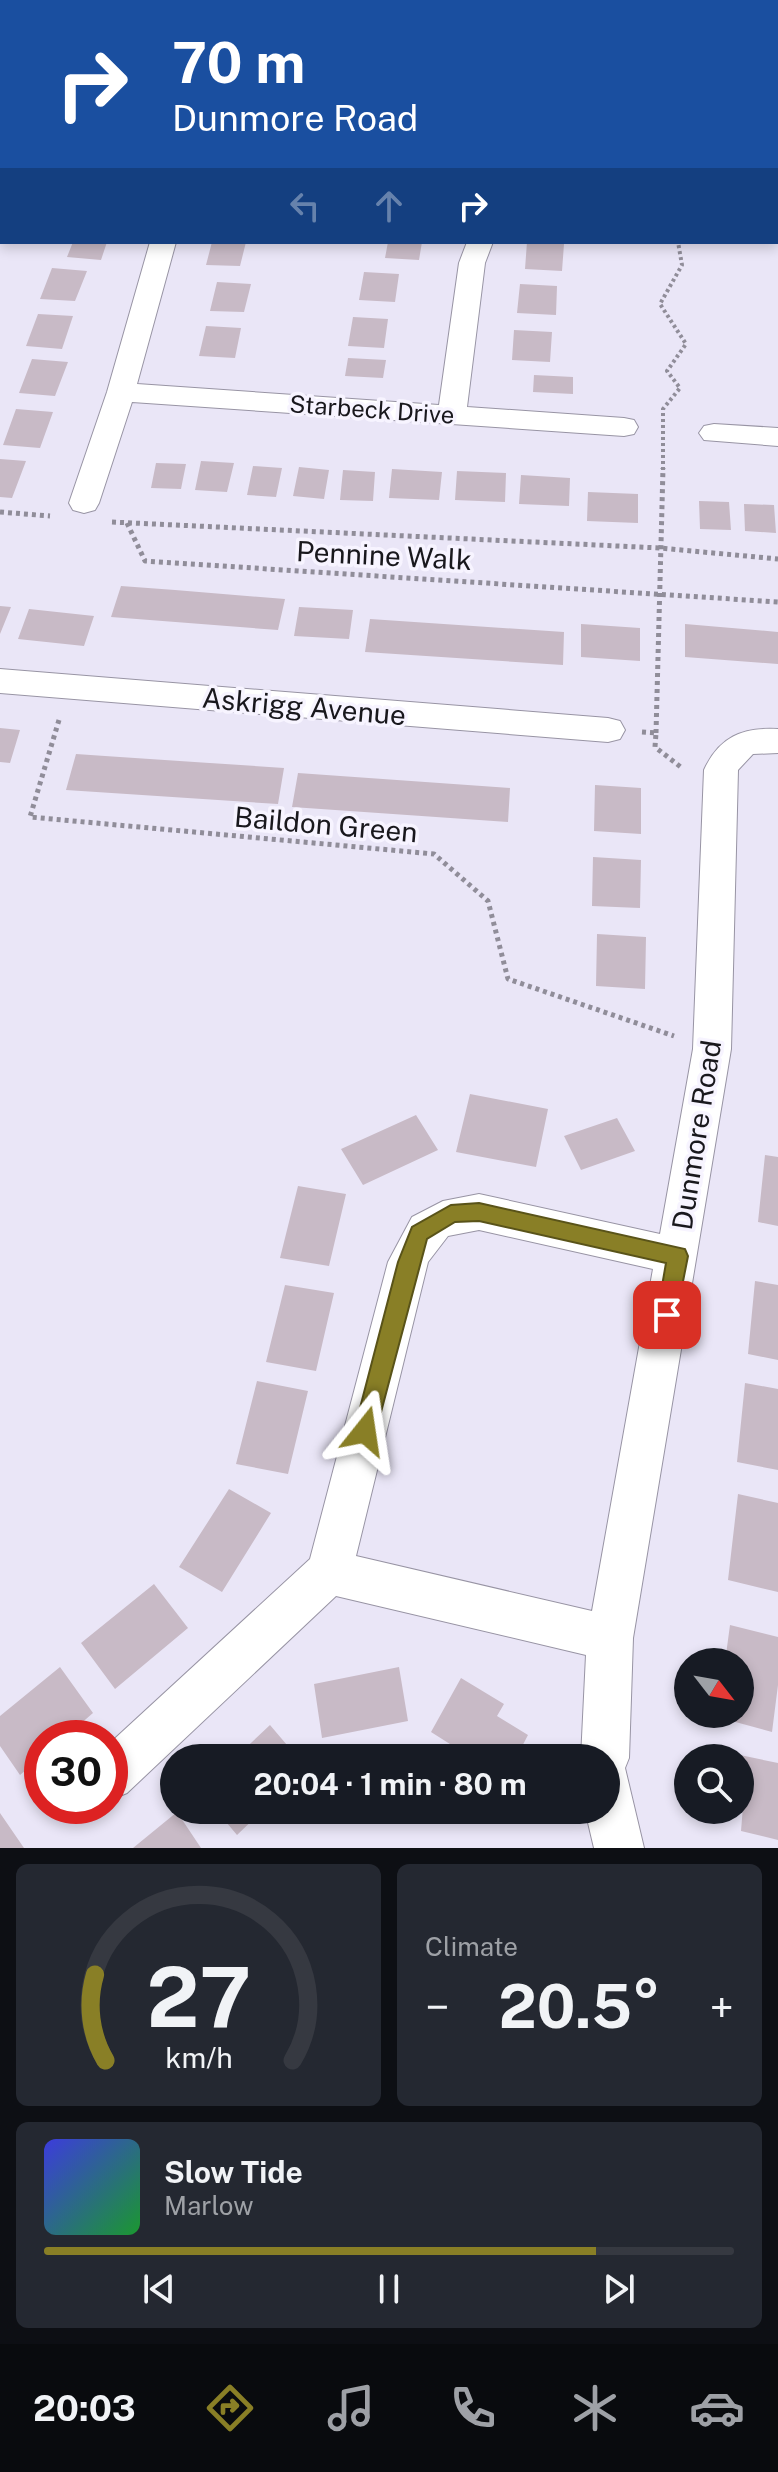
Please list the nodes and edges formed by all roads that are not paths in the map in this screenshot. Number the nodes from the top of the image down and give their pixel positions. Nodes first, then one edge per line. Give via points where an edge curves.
1 (162, 244) edge
2 (479, 244) edge
3 (121, 392) junction
4 (452, 414) junction
5 (624, 427) road end
6 (714, 433) road end
7 (778, 437) edge
8 (83, 514) road end
9 (0, 681) edge
10 (608, 730) road end
11 (778, 741) edge
12 (678, 1256) junction
13 (329, 1572) junction
14 (610, 1638) junction
15 (606, 1744) edge
16 (128, 1759) edge
17 (613, 1824) edge
18 (619, 1848) edge

1 - 3 street
2 - 4 street via 472,263
3 - 4 street, Starbeck Drive
3 - 8 street
4 - 5 street, Starbeck Drive
6 - 7 street
9 - 10 street, Askrigg Avenue
11 - 12 street, Dunmore Road via 746,741 727,753 721,770 712,1049
12 - 13 street via 479,1212 451,1214 420,1233 408,1262
12 - 14 street, Dunmore Road
13 - 14 street
13 - 16 street
14 - 15 street, Dunmore Road
17 - 18 street

